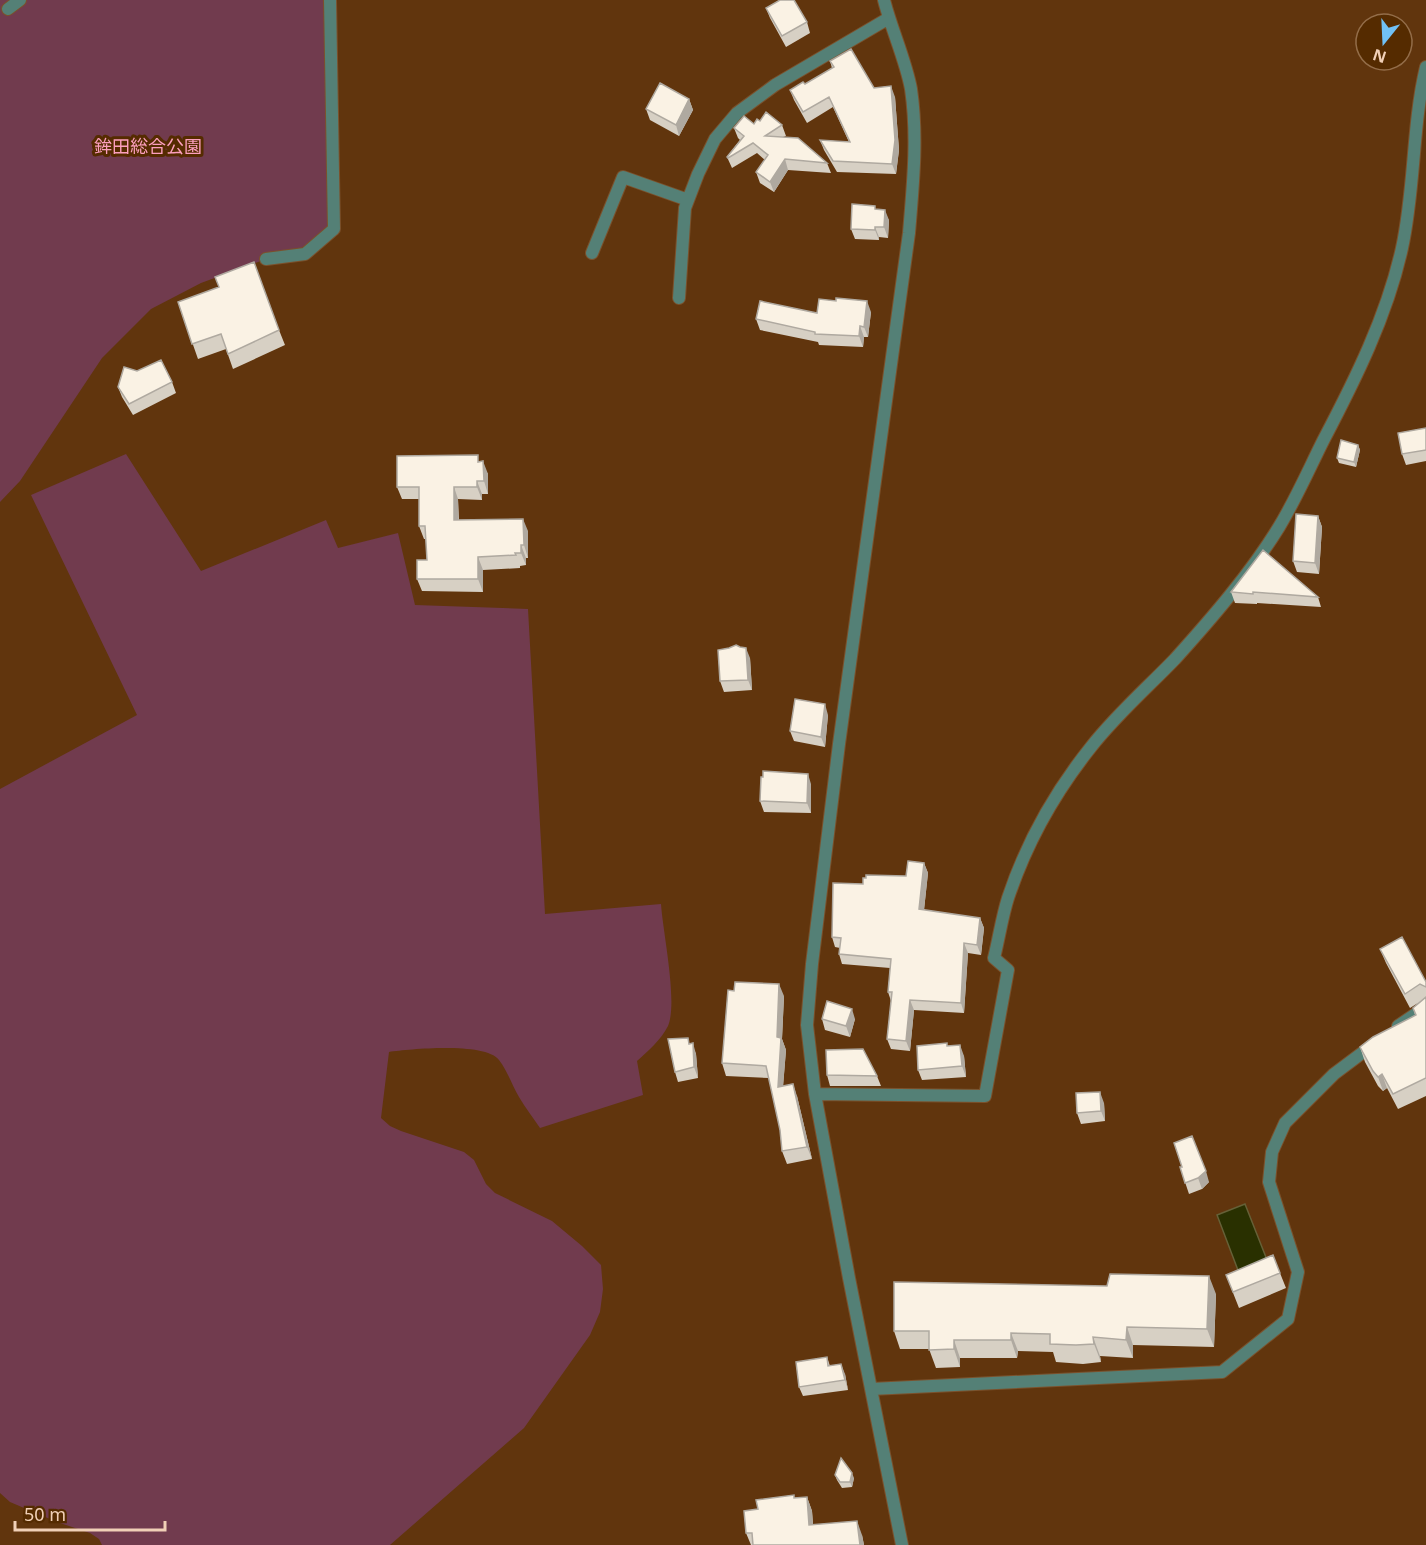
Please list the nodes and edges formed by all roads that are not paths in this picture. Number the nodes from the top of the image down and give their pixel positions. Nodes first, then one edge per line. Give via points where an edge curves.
1 (20, 0) edge
2 (330, 0) edge
3 (884, 0) edge
4 (8, 9) dead end
5 (889, 18) junction
6 (1426, 67) edge
7 (688, 200) junction
8 (592, 253) dead end
9 (266, 259) dead end
10 (678, 298) dead end
11 (1426, 1007) edge
12 (815, 1094) junction
13 (871, 1389) junction
14 (902, 1545) edge

1 - 4 street
2 - 9 street via 334,229 305,254
3 - 5 street
5 - 7 street via 775,84 737,113 715,139
5 - 12 street via 910,86 915,145 913,182 812,964 807,1024
6 - 12 street via 1399,261 1357,375 1334,421 1278,528 1247,572 1191,641 1092,745 1060,790 1022,862 1008,899 994,958 1008,970 985,1096
7 - 8 street via 623,177
7 - 10 street
11 - 13 street via 1334,1074 1285,1123 1272,1152 1269,1182 1298,1272 1288,1319 1222,1372
12 - 13 street
13 - 14 street

